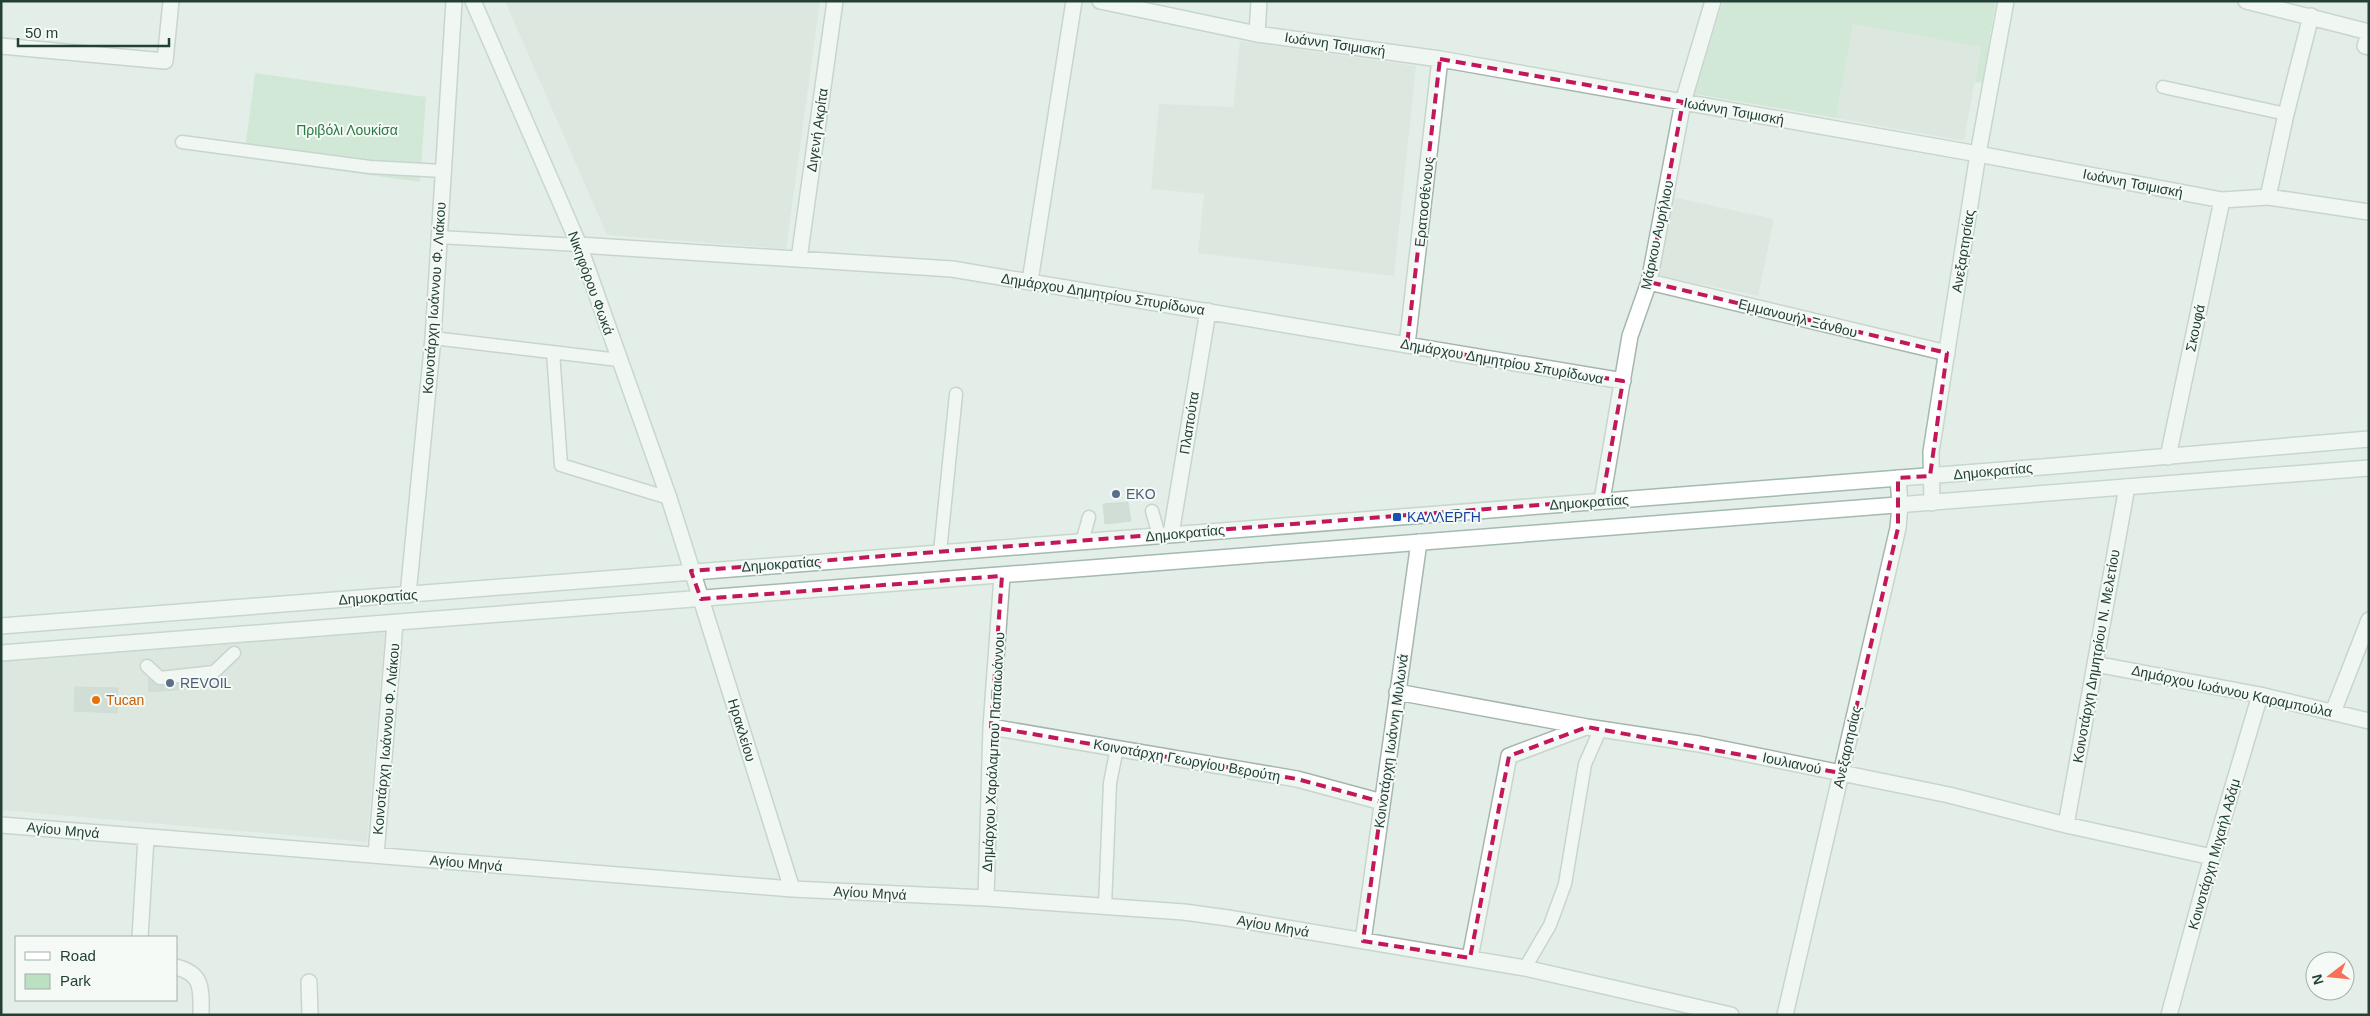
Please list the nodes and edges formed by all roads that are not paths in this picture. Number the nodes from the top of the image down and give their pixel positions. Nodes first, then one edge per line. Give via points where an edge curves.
1 (171, 1) edge
2 (454, 1) edge
3 (473, 1) edge
4 (835, 1) edge
5 (1074, 1) edge
6 (1100, 1) edge
7 (1259, 1) edge
8 (1713, 1) edge
9 (2006, 1) edge
10 (2246, 1) edge
11 (2311, 16) junction
12 (2369, 33) edge
13 (1257, 34) junction
14 (1, 46) edge
15 (2369, 47) edge
16 (1440, 59) junction
17 (2163, 87) dead end
18 (1683, 102) junction
19 (2286, 114) junction
20 (182, 142) dead end
21 (1978, 154) junction
22 (444, 171) junction
23 (2268, 197) junction
24 (2222, 200) junction
25 (2369, 212) edge
26 (439, 237) junction
27 (579, 245) junction
28 (799, 259) junction
29 (1030, 282) junction
30 (1649, 282) junction
31 (1208, 311) junction
32 (433, 338) junction
33 (1408, 345) junction
34 (553, 352) junction
35 (1946, 354) junction
36 (620, 360) junction
37 (1623, 381) junction
38 (956, 394) dead end
39 (2369, 439) edge
40 (2168, 457) junction
41 (2369, 468) edge
42 (1930, 476) junction
43 (1898, 478) junction
44 (2127, 487) junction
45 (669, 498) junction
46 (1602, 500) junction
47 (1932, 502) junction
48 (1900, 505) junction
49 (1152, 511) dead end
50 (1089, 517) dead end
51 (1165, 535) junction
52 (1082, 542) junction
53 (1419, 542) junction
54 (940, 552) junction
55 (691, 571) junction
56 (1002, 576) junction
57 (408, 595) junction
58 (701, 599) junction
59 (2369, 620) edge
60 (395, 623) junction
61 (1, 626) edge
62 (1, 653) edge
63 (234, 653) dead end
64 (2095, 664) junction
65 (147, 666) dead end
66 (1397, 692) junction
67 (2260, 695) junction
68 (2333, 712) junction
69 (2369, 721) edge
70 (991, 727) junction
71 (1594, 728) junction
72 (1117, 748) junction
73 (1841, 773) junction
74 (1382, 802) junction
75 (1, 825) edge
76 (2066, 825) junction
77 (146, 838) junction
78 (376, 855) junction
79 (2212, 857) junction
80 (792, 889) junction
81 (986, 898) junction
82 (1105, 906) junction
83 (140, 936) edge
84 (1362, 941) junction
85 (1470, 958) junction
86 (178, 967) edge
87 (1525, 968) junction
88 (309, 982) dead end
89 (201, 1015) edge
90 (310, 1015) edge
91 (1731, 1015) edge
92 (1784, 1015) edge
93 (2169, 1015) edge

1 - 14 street via 166,61
2 - 22 street, Κοινοτάρχη Ιωάννου Φ. Λιάκου
3 - 27 street, Νικηφόρου Φωκά
4 - 28 street, Διγενή Ακρίτα
5 - 29 street
6 - 13 street, Ιωάννη Τσιμισκή
7 - 13 street
8 - 18 street, Μάρκου Αυρήλιου
9 - 21 street, Ανεξαρτησίας
10 - 11 street
11 - 12 street
11 - 19 street
12 - 15 street via 2365,46
13 - 16 street, Ιωάννη Τσιμισκή
16 - 18 street, Ιωάννη Τσιμισκή
16 - 33 street, Ερατοσθένους
17 - 19 lane
18 - 21 street, Ιωάννη Τσιμισκή
18 - 30 street, Μάρκου Αυρήλιου
19 - 23 street
20 - 22 lane via 370,168
21 - 24 street, Ιωάννη Τσιμισκή
21 - 35 street, Ανεξαρτησίας
22 - 26 street, Κοινοτάρχη Ιωάννου Φ. Λιάκου
23 - 24 street, Ιωάννη Τσιμισκή
23 - 25 street, Ιωάννη Τσιμισκή
24 - 40 street, Σκουφά
26 - 27 lane
26 - 32 street, Κοινοτάρχη Ιωάννου Φ. Λιάκου
27 - 28 street, Δημάρχου Δημητρίου Σπυρίδωνα
27 - 36 street, Νικηφόρου Φωκά
28 - 29 street, Δημάρχου Δημητρίου Σπυρίδωνα via 952,269
29 - 31 street, Δημάρχου Δημητρίου Σπυρίδωνα
30 - 35 street, Εμμανουήλ Ξάνθου
30 - 37 street, Μάρκου Αυρήλιου via 1630,336
31 - 33 street, Δημάρχου Δημητρίου Σπυρίδωνα
31 - 51 street, Πλαπούτα
32 - 34 lane
32 - 57 street, Κοινοτάρχη Ιωάννου Φ. Λιάκου
33 - 37 street, Δημάρχου Δημητρίου Σπυρίδωνα
34 - 36 lane
34 - 45 lane via 561,465
35 - 42 street, Ανεξαρτησίας
36 - 45 street, Νικηφόρου Φωκά
37 - 46 street, Μάρκου Αυρήλιου
38 - 54 lane
39 - 40 street, Δημοκρατίας
40 - 42 street, Δημοκρατίας
41 - 44 street, Δημοκρατίας
42 - 43 street, Δημοκρατίας
42 - 47 street, Ανεξαρτησίας
43 - 46 street, Δημοκρατίας
43 - 48 street, Ανεξαρτησίας
44 - 47 street, Δημοκρατίας
44 - 64 street, Κοινοτάρχη Δημητρίου Ν. Μελετίου
45 - 55 street, Νικηφόρου Φωκά
46 - 51 street, Δημοκρατίας
47 - 48 street, Δημοκρατίας
48 - 53 street, Δημοκρατίας
48 - 73 street, Ανεξαρτησίας via 1898,528
49 - 51 lane
50 - 52 lane
51 - 52 street, Δημοκρατίας
52 - 54 street, Δημοκρατίας
53 - 56 street, Δημοκρατίας
53 - 66 street, Κοινοτάρχη Ιωάννη Μυλωνά
54 - 55 street, Δημοκρατίας
55 - 57 street, Δημοκρατίας
55 - 58 street, Ηρακλείου
56 - 58 street, Δημοκρατίας
56 - 70 street, Δημάρχου Χαράλαμπου Παπαιωάννου
57 - 61 street, Δημοκρατίας
58 - 60 street, Δημοκρατίας
58 - 80 street, Ηρακλείου
59 - 68 street
60 - 62 street, Δημοκρατίας
60 - 78 street, Κοινοτάρχη Ιωάννου Φ. Λιάκου
63 - 65 lane via 214,672 160,678
64 - 67 street, Δημάρχου Ιωάννου Καραμπούλα
64 - 76 street, Κοινοτάρχη Δημητρίου Ν. Μελετίου
66 - 71 street, Ιουλιανού
66 - 74 street, Κοινοτάρχη Ιωάννη Μυλωνά
67 - 68 street, Δημάρχου Ιωάννου Καραμπούλα
67 - 79 street, Κοινοτάρχη Μιχαήλ Αδάμ
68 - 69 street, Δημάρχου Ιωάννου Καραμπούλα
70 - 72 street, Κοινοτάρχη Γεωργίου Βερούτη
70 - 81 street, Δημάρχου Χαράλαμπου Παπαιωάννου
71 - 73 street, Ιουλιανού via 1699,744
71 - 85 street via 1509,756
71 - 87 lane via 1565,884 1550,925
72 - 74 street, Κοινοτάρχη Γεωργίου Βερούτη via 1297,779
72 - 82 lane via 1110,783
73 - 76 street, Ιουλιανού via 1949,795
73 - 92 street, Ανεξαρτησίας
74 - 84 street, Κοινοτάρχη Ιωάννη Μυλωνά
75 - 77 street, Αγίου Μηνά
76 - 79 street, Ιουλιανού
77 - 78 street, Αγίου Μηνά
77 - 83 street
78 - 80 street, Αγίου Μηνά
79 - 93 street, Κοινοτάρχη Μιχαήλ Αδάμ
80 - 81 street, Αγίου Μηνά
81 - 82 street, Αγίου Μηνά
82 - 84 street, Αγίου Μηνά via 1228,918
84 - 85 street, Αγίου Μηνά
85 - 87 street, Αγίου Μηνά
86 - 89 street via 189,970 199,981
87 - 91 street, Αγίου Μηνά
88 - 90 street

